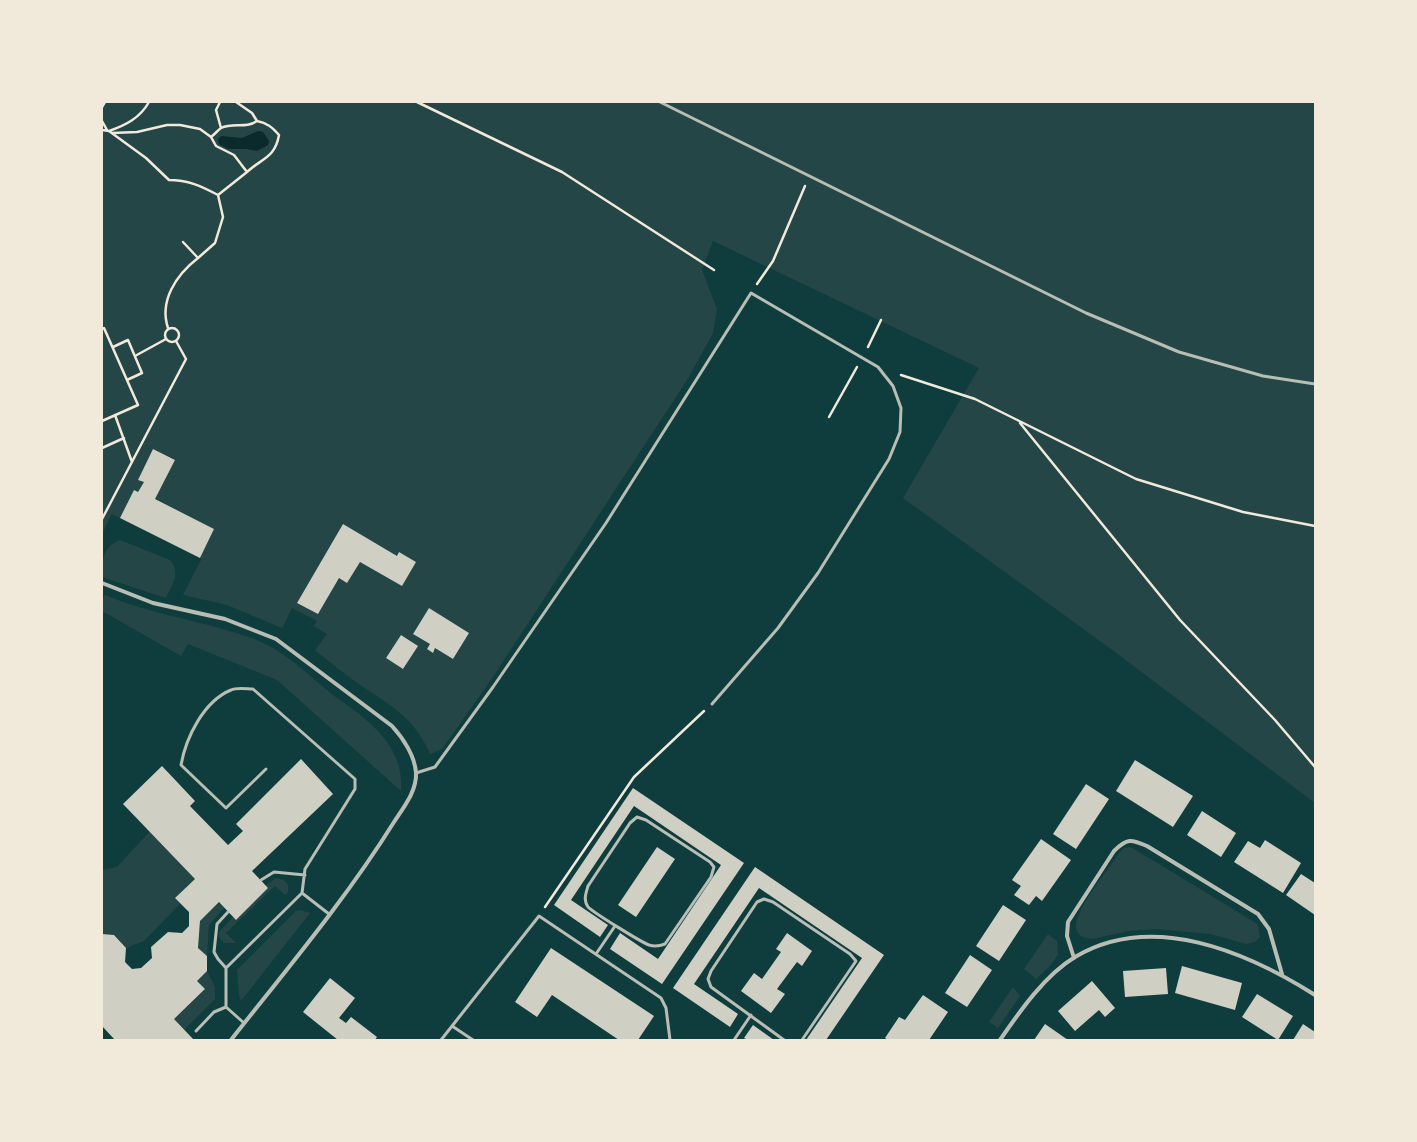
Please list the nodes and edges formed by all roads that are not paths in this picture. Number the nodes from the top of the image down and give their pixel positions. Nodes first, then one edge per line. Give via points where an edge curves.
1 (660, 102) edge
2 (1315, 384) edge
3 (102, 583) edge
4 (712, 704) road end
5 (266, 769) dead end
6 (416, 773) junction
7 (305, 875) junction
8 (262, 880) dead end
9 (302, 893) junction
10 (228, 912) dead end
11 (330, 914) junction
12 (616, 926) junction
13 (596, 954) junction
14 (1074, 958) junction
15 (226, 968) junction
16 (1282, 974) junction
17 (1315, 995) edge
18 (226, 1007) junction
19 (751, 1015) junction
20 (244, 1023) junction
21 (452, 1026) junction
22 (196, 1031) dead end
23 (231, 1040) edge
24 (441, 1040) edge
25 (473, 1040) edge
26 (670, 1040) edge
27 (734, 1040) edge
28 (784, 1040) edge
29 (802, 1040) edge
30 (1000, 1040) edge

1 - 2 lane via 1086,313 1179,352 1263,376
3 - 6 street via 153,603 225,618 276,639 392,726 411,754
4 - 6 lane via 778,628 818,573 889,459 900,432 900,408 893,386 878,367 751,293 610,516 493,687 435,767
5 - 7 lane via 226,808 181,764 197,721 220,697 233,689 253,689 355,779 355,788 305,869
6 - 11 street via 415,785 409,798 377,850
7 - 8 lane via 274,872
7 - 9 lane
9 - 11 lane
9 - 15 lane
10 - 15 lane via 217,924 214,952
11 - 20 street
12 - 12 lane via 588,906 585,898 588,886 630,823 637,817 646,820 714,867 711,877 665,944 650,945
12 - 13 lane
13 - 21 lane via 539,916
13 - 26 lane via 660,998 666,1008
14 - 16 street via 1094,947 1120,939 1148,936 1177,938 1216,948
14 - 16 street via 1067,936 1068,922 1114,851 1122,842 1134,840 1258,914 1269,929
14 - 30 street via 1043,984
15 - 18 lane
16 - 17 street
18 - 20 lane
18 - 22 lane via 214,1012
19 - 27 lane
19 - 28 lane
19 - 29 lane via 711,987 708,979 756,902 764,899 773,902 850,954 856,961
20 - 23 street
21 - 24 lane
21 - 25 lane

